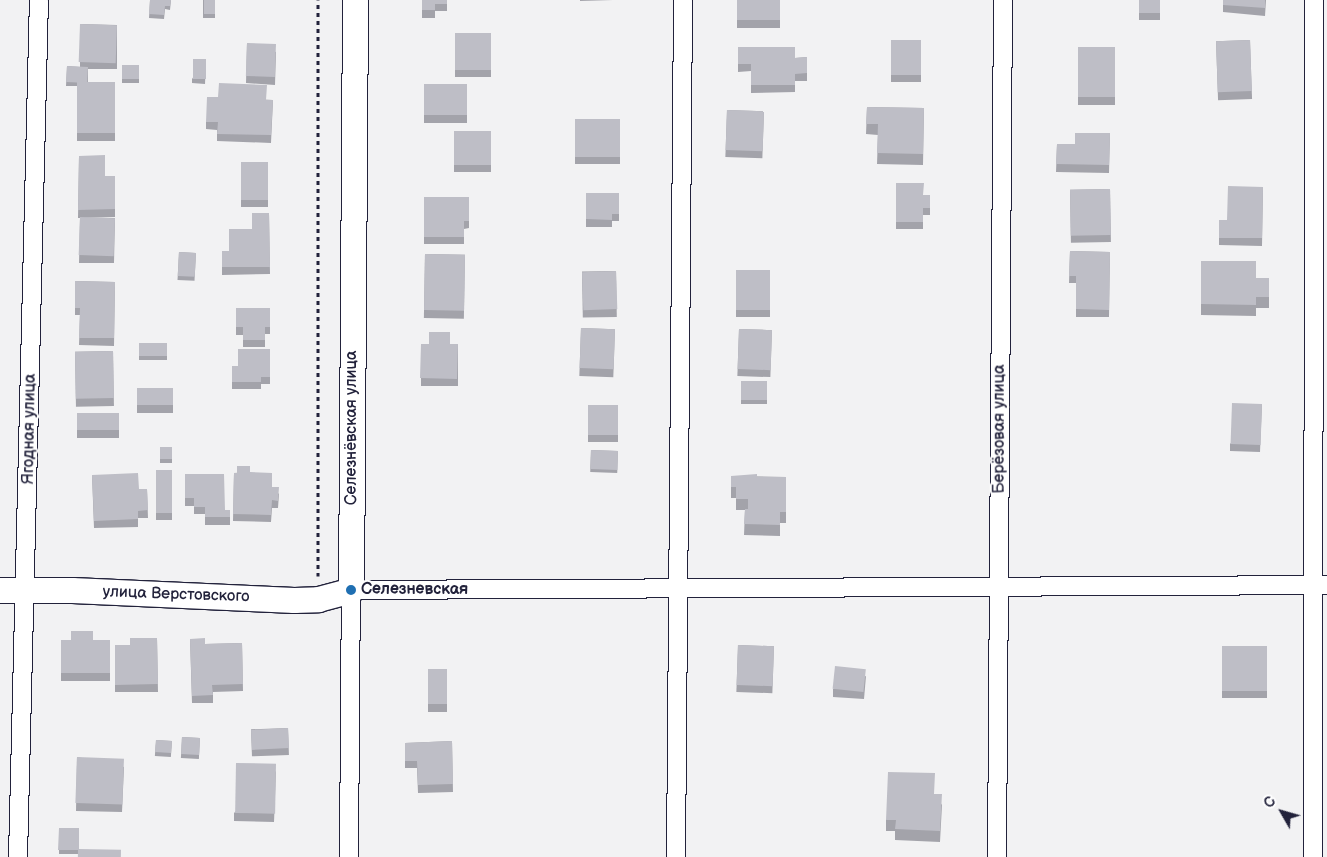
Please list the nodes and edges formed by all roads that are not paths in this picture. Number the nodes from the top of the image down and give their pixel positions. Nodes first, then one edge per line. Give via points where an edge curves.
1 (39, 0) edge
2 (355, 0) edge
3 (683, 0) edge
4 (1003, 0) edge
5 (1314, 0) edge
6 (1320, 585) edge
7 (999, 586) junction
8 (680, 588) junction
9 (0, 590) edge
10 (25, 590) junction
11 (351, 590) junction
12 (18, 857) edge
13 (350, 857) edge
14 (676, 857) edge
15 (997, 857) edge
16 (1313, 857) edge

1 - 10 street, Ягодная улица
2 - 11 street, Селезнёвская улица
3 - 8 street
4 - 7 street, Берёзовая улица
5 - 6 street
6 - 7 street
6 - 16 street
7 - 8 street
7 - 15 street, Берёзовая улица
8 - 11 street
8 - 14 street
9 - 10 street, улица Верстовского
10 - 11 street, улица Верстовского via 318,599
10 - 12 street, Ягодная улица
11 - 13 street, Селезнёвская улица

